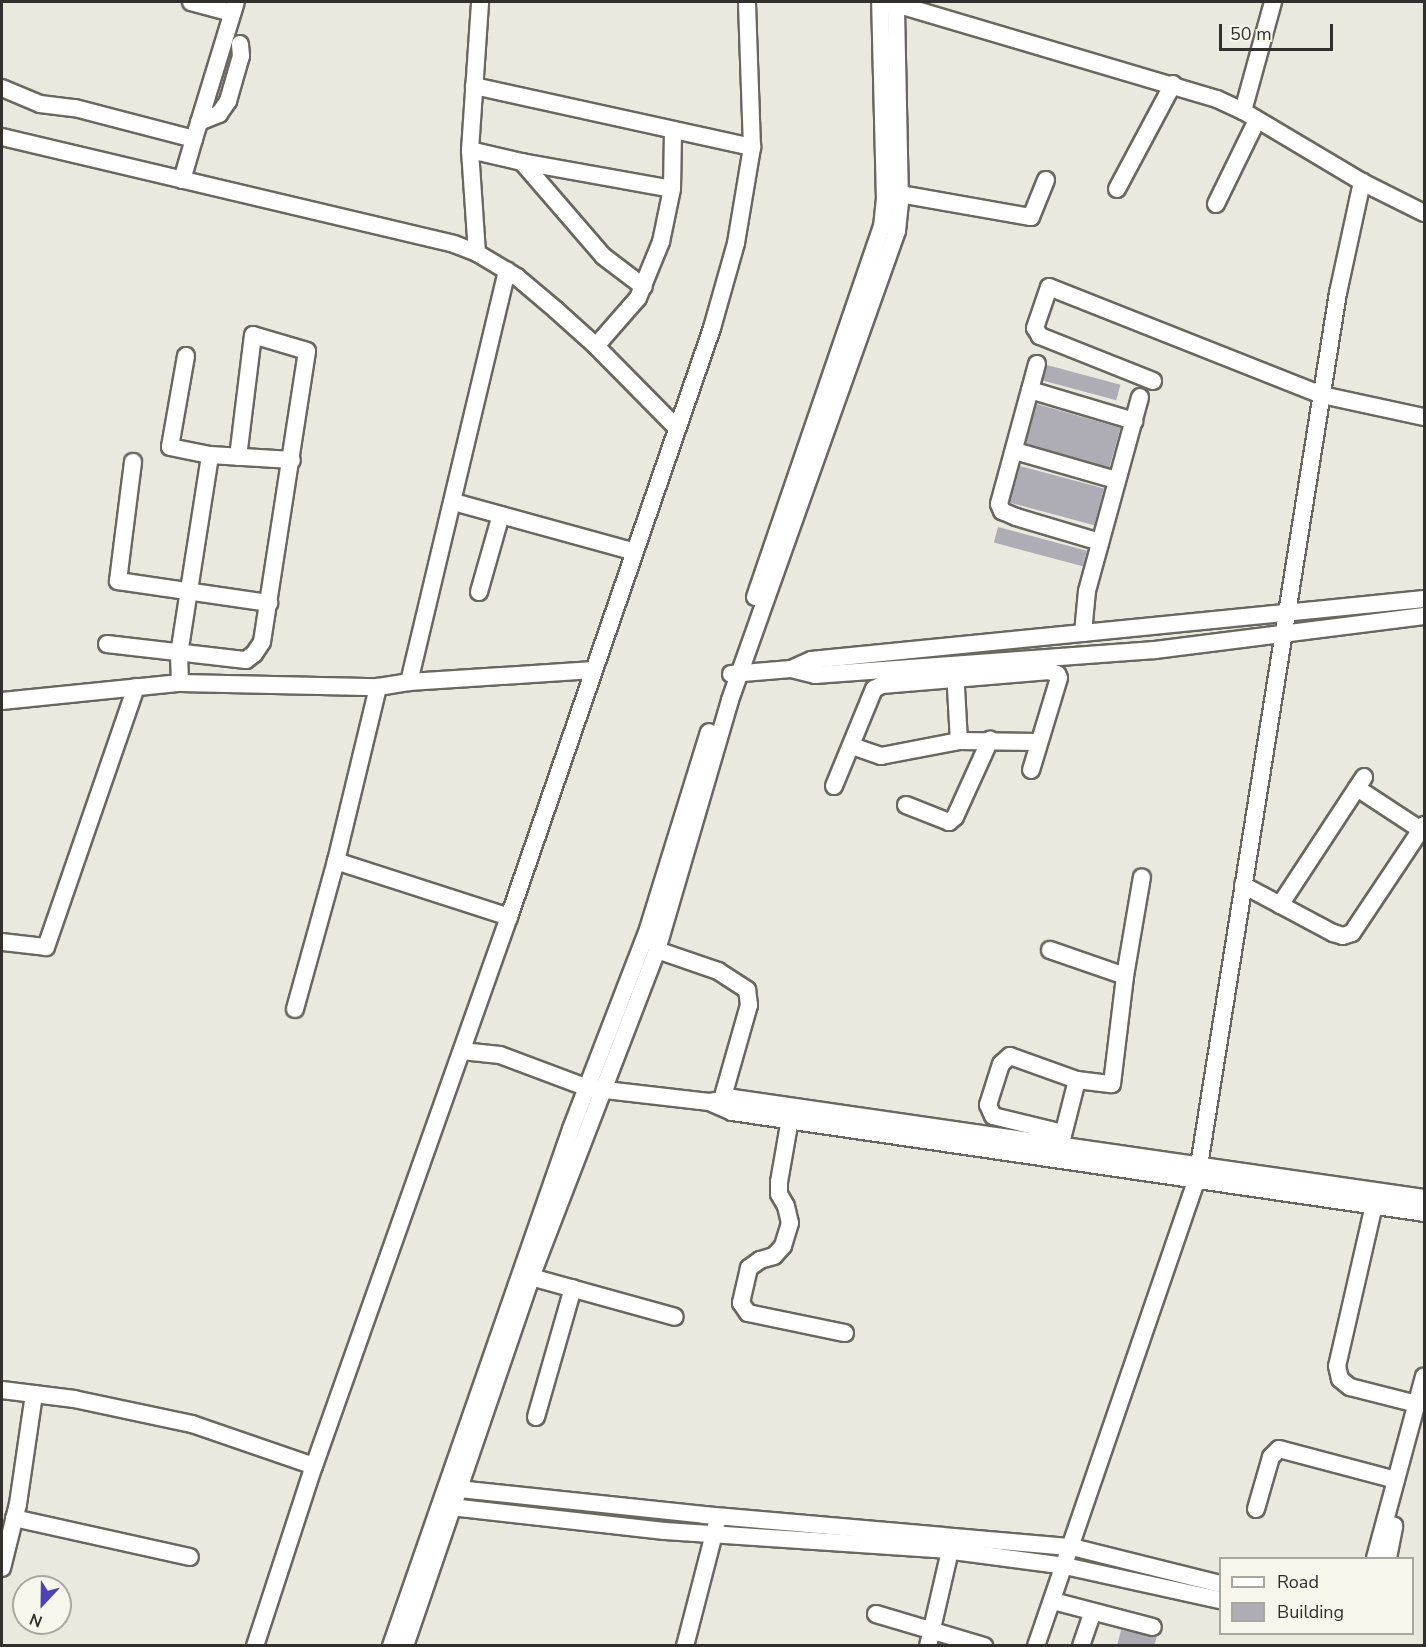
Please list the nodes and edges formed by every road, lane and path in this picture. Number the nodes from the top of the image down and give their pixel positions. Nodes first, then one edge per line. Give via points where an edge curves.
1 (191, 2) edge
2 (480, 2) edge
3 (747, 2) edge
4 (891, 2) edge
5 (1273, 2) edge
6 (234, 7) edge
7 (240, 44) dead end
8 (1173, 84) junction
9 (474, 86) junction
10 (2, 88) edge
11 (1250, 115) junction
12 (199, 122) junction
13 (673, 130) junction
14 (2, 137) edge
15 (194, 139) junction
16 (752, 147) junction
17 (470, 150) junction
18 (522, 162) junction
19 (182, 180) junction
20 (1046, 180) dead end
21 (1362, 182) junction
22 (672, 189) junction
23 (1117, 189) dead end
24 (900, 194) junction
25 (1216, 204) dead end
26 (1425, 213) edge
27 (477, 253) junction
28 (507, 271) junction
29 (644, 287) junction
30 (596, 346) junction
31 (186, 356) dead end
32 (1037, 364) dead end
33 (1153, 381) dead end
34 (1030, 390) junction
35 (1322, 395) junction
36 (1140, 398) dead end
37 (1425, 417) edge
38 (1134, 421) junction
39 (676, 427) junction
40 (1015, 451) junction
41 (210, 455) junction
42 (238, 457) junction
43 (292, 460) junction
44 (133, 462) dead end
45 (1116, 480) junction
46 (461, 504) dead end
47 (501, 515) junction
48 (1100, 542) junction
49 (634, 552) junction
50 (479, 592) dead end
51 (190, 594) junction
52 (1425, 599) edge
53 (269, 603) junction
54 (1287, 612) junction
55 (1425, 616) edge
56 (1083, 633) junction
57 (1285, 633) junction
58 (107, 644) dead end
59 (954, 647) junction
60 (179, 654) junction
61 (791, 669) junction
62 (594, 670) junction
63 (955, 672) junction
64 (734, 674) junction
65 (409, 682) junction
66 (180, 683) junction
67 (136, 687) junction
68 (378, 687) junction
69 (2, 701) edge
70 (990, 740) junction
71 (959, 741) junction
72 (1039, 742) junction
73 (852, 746) junction
74 (1031, 770) dead end
75 (834, 786) dead end
76 (906, 805) dead end
77 (1423, 827) edge
78 (336, 861) junction
79 (1142, 877) dead end
80 (1243, 885) junction
81 (1280, 905) junction
82 (509, 917) junction
83 (2, 942) edge
84 (657, 950) junction
85 (1050, 950) dead end
86 (1125, 976) junction
87 (295, 1009) dead end
88 (462, 1051) junction
89 (1077, 1080) junction
90 (595, 1089) junction
91 (715, 1101) junction
92 (790, 1119) junction
93 (1061, 1139) junction
94 (1199, 1171) junction
95 (1425, 1198) edge
96 (1374, 1205) junction
97 (1425, 1213) edge
98 (531, 1277) junction
99 (573, 1288) junction
100 (675, 1317) dead end
101 (845, 1333) dead end
102 (1425, 1377) edge
103 (2, 1390) edge
104 (34, 1394) junction
105 (1417, 1404) junction
106 (536, 1417) dead end
107 (314, 1467) junction
108 (1396, 1480) junction
109 (451, 1488) junction
110 (445, 1506) junction
111 (1256, 1509) dead end
112 (718, 1516) junction
113 (14, 1518) junction
114 (714, 1534) junction
115 (1072, 1547) junction
116 (950, 1551) junction
117 (190, 1557) dead end
118 (1375, 1557) edge
119 (1388, 1557) edge
120 (1065, 1566) junction
121 (2, 1568) edge
122 (1219, 1584) edge
123 (1219, 1600) edge
124 (1053, 1601) junction
125 (1093, 1612) junction
126 (876, 1614) dead end
127 (1153, 1627) dead end
128 (929, 1638) edge
129 (255, 1646) edge
130 (391, 1646) edge
131 (405, 1646) edge
132 (685, 1646) edge
133 (984, 1646) edge
134 (1036, 1646) edge
135 (1081, 1646) edge

1 - 6 street
2 - 9 street
3 - 16 street
4 - 8 street
4 - 24 street
4 - 64 street via 882,227
5 - 11 street
6 - 12 street
7 - 12 street via 241,56 224,109
8 - 11 street
8 - 23 street
9 - 13 street
9 - 17 street
10 - 15 street via 40,104 75,108
11 - 21 street
11 - 25 street
12 - 15 street
13 - 16 street
13 - 22 street
14 - 19 street
15 - 19 street
16 - 39 street via 736,243 712,328
17 - 18 street
17 - 27 street
18 - 22 street
18 - 29 street via 603,256
19 - 27 street via 454,244
20 - 24 street via 1031,217
21 - 26 street
21 - 35 street
22 - 29 street via 661,242
24 - 64 street via 897,231 886,266
27 - 28 street
28 - 30 street
28 - 65 street
29 - 30 street
30 - 39 street
31 - 41 street via 170,447
32 - 34 street
33 - 35 street via 1040,336 1035,328 1049,287
34 - 38 street
34 - 40 street
35 - 37 street
35 - 54 street
36 - 38 street
38 - 45 street
39 - 49 street
40 - 45 street
40 - 48 street via 999,504 1002,511
41 - 42 street
41 - 51 street
42 - 43 street
42 - 43 street via 253,335 307,351
43 - 53 street
44 - 51 street via 118,581
45 - 48 street
46 - 47 street
47 - 49 street
47 - 50 street
48 - 56 street via 1087,591
49 - 62 street
51 - 53 street
51 - 60 street
52 - 54 street
53 - 60 street via 262,642 246,660
54 - 56 street
54 - 57 street
55 - 57 street
56 - 59 street
57 - 63 street
57 - 80 street
58 - 60 street
59 - 61 street via 811,660
59 - 63 street
60 - 66 street
61 - 63 street via 815,675
61 - 64 street
62 - 65 street
62 - 82 street
63 - 71 street
63 - 72 street via 1057,674
63 - 73 street via 874,689
64 - 84 street
64 - 90 street
65 - 68 street
66 - 67 street
66 - 68 street
67 - 69 street
67 - 83 street via 46,947
68 - 78 street
70 - 71 street
70 - 72 street
70 - 76 street via 949,822
71 - 73 street via 881,756
72 - 74 street
73 - 75 street
77 - 81 street via 1352,933 1333,933
77 - 81 street via 1360,782
78 - 82 street
78 - 87 street
79 - 86 street
80 - 81 street
80 - 94 street
82 - 88 street
84 - 90 street
84 - 91 street via 718,971 747,990 749,1005
85 - 86 street
86 - 89 street via 1112,1084
88 - 90 street via 500,1055
88 - 107 street
89 - 93 street
89 - 93 street via 1010,1056 1001,1064 987,1105 993,1116
90 - 91 street
90 - 98 street
90 - 109 street
91 - 92 street via 732,1112
91 - 93 street via 733,1098
92 - 94 street
92 - 101 street via 779,1194 790,1223 783,1246 774,1256 749,1268 741,1303 748,1313
93 - 94 street
94 - 95 street
94 - 96 street
94 - 115 street
96 - 97 street
96 - 105 street via 1337,1366 1340,1379 1350,1387
98 - 99 street
98 - 109 street
99 - 100 street
99 - 106 street
102 - 105 street
102 - 119 street
103 - 104 street
104 - 107 street via 192,1424
104 - 113 street
105 - 108 street
107 - 129 street
108 - 111 street via 1279,1449 1271,1457
108 - 118 street
109 - 110 street
109 - 112 street
110 - 114 street
110 - 130 street
110 - 131 street
112 - 114 street
112 - 115 street
113 - 117 street
113 - 121 street
114 - 116 street
114 - 132 street
115 - 120 street
115 - 122 street
116 - 120 street
116 - 128 street
120 - 123 street
120 - 124 street
124 - 125 street
124 - 134 street
125 - 127 street
125 - 135 street
126 - 128 street
128 - 133 street

